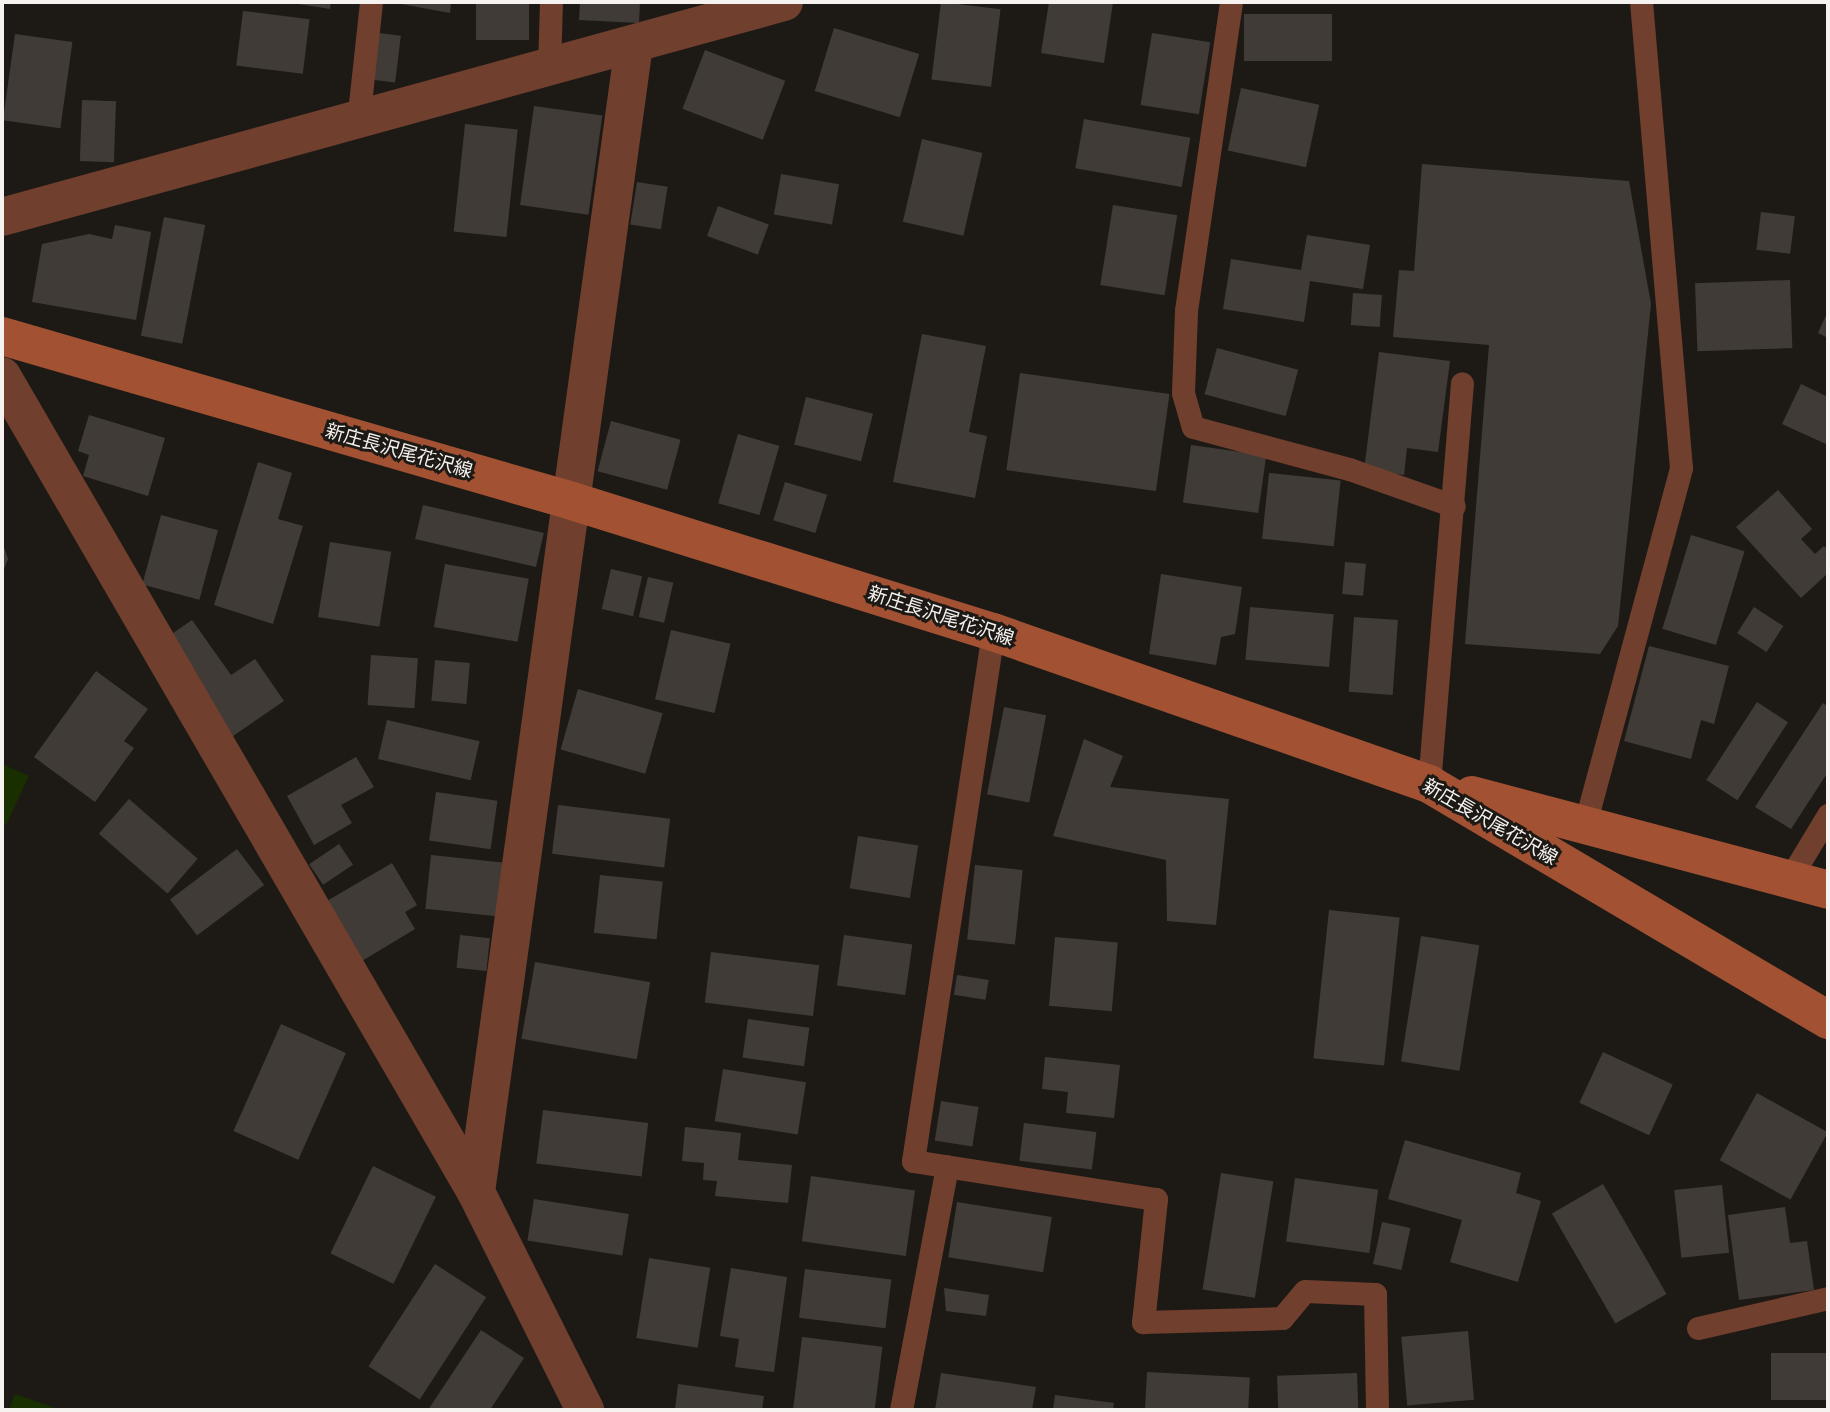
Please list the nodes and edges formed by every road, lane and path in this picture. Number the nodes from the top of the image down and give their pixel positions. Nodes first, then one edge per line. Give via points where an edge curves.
1 (372, 2) edge
2 (551, 2) edge
3 (784, 2) edge
4 (1231, 2) edge
5 (1641, 2) edge
6 (634, 45) junction
7 (550, 69) junction
8 (358, 122) junction
9 (2, 217) edge
10 (2, 336) edge
11 (2, 376) edge
12 (1462, 383) dead end
13 (572, 501) junction
14 (1454, 506) junction
15 (993, 632) junction
16 (1429, 784) junction
17 (1828, 815) edge
18 (1585, 824) junction
19 (1790, 878) junction
20 (1828, 890) edge
21 (1828, 1020) edge
22 (947, 1166) junction
23 (476, 1192) junction
24 (1828, 1298) edge
25 (1698, 1328) dead end
26 (585, 1410) edge
27 (901, 1410) edge
28 (1377, 1410) edge

1 - 8 lane
2 - 7 lane
3 - 6 street
4 - 14 lane via 1186,311 1183,393 1193,427 1349,469
5 - 18 lane via 1681,468
6 - 7 street
6 - 13 street
7 - 8 street
8 - 9 street
10 - 13 main road, 新庄長沢尾花沢線
11 - 23 street
12 - 14 lane
13 - 15 main road, 新庄長沢尾花沢線
13 - 23 street
14 - 16 lane
15 - 16 main road, 新庄長沢尾花沢線
15 - 22 lane via 913,1161
16 - 18 main road
16 - 21 main road, 新庄長沢尾花沢線
17 - 19 lane
18 - 19 main road
19 - 20 main road
22 - 27 lane
22 - 28 lane via 1156,1199 1143,1322 1282,1318 1305,1291 1375,1294
23 - 26 street
24 - 25 lane

